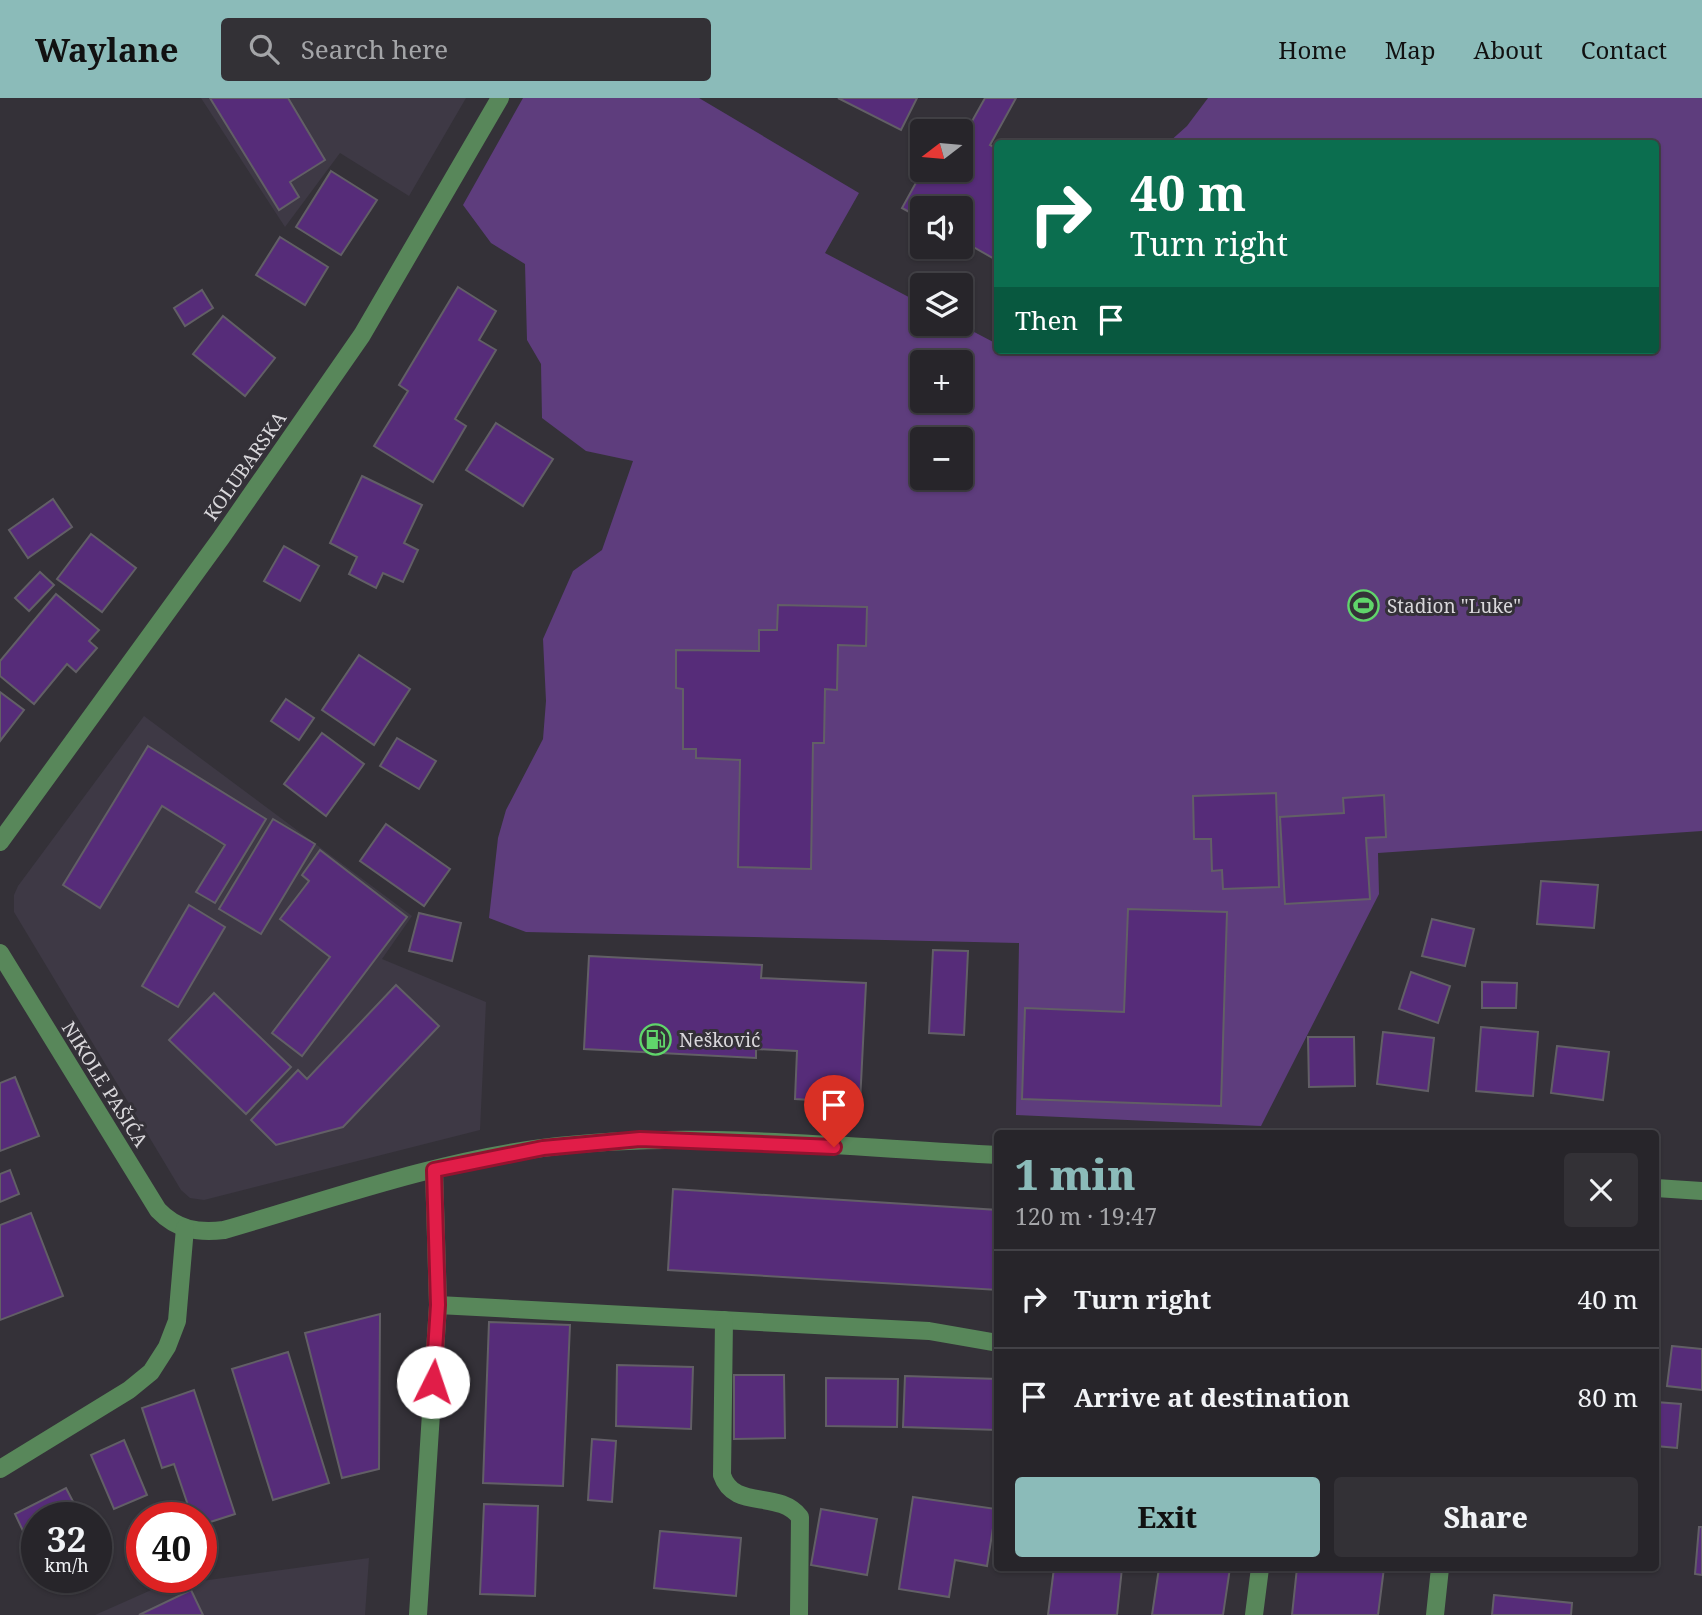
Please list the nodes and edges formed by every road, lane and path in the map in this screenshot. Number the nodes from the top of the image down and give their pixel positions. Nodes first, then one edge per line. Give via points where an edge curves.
1 (500, 98) edge
2 (0, 842) edge
3 (0, 953) edge
4 (994, 1155) edge
5 (434, 1170) junction
6 (1659, 1188) edge
7 (1702, 1191) edge
8 (185, 1228) junction
9 (438, 1305) junction
10 (724, 1320) junction
11 (994, 1342) edge
12 (0, 1469) edge
13 (1259, 1571) edge
14 (1440, 1571) edge
15 (418, 1615) edge
16 (799, 1615) edge
17 (1254, 1615) edge
18 (1435, 1615) edge

1 - 2 street, KOLUBARSKA via 362,335
3 - 8 street, NIKOLE PAŠIĆA via 158,1210
4 - 5 street via 640,1139 543,1148
5 - 8 street via 224,1230 202,1233
5 - 9 street
6 - 7 street
8 - 12 street via 177,1321 151,1372
9 - 10 street
9 - 15 street
10 - 11 street via 929,1331
10 - 16 street via 722,1475 727,1488 738,1496 777,1500 793,1507 800,1517
13 - 17 street
14 - 18 street

